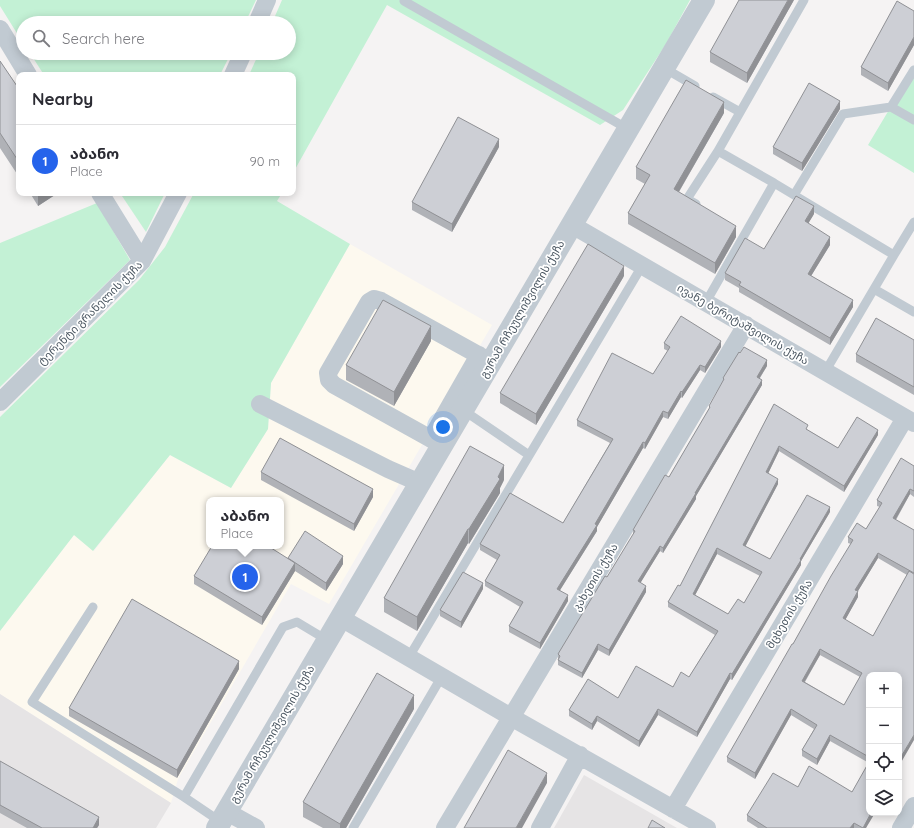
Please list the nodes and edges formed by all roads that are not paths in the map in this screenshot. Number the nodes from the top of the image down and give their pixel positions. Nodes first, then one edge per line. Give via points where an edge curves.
1 (267, 0) edge
2 (704, 0) edge
3 (804, 0) edge
4 (404, 1) edge
5 (259, 16) edge
6 (0, 29) edge
7 (16, 55) edge
8 (19, 60) edge
9 (240, 60) edge
10 (664, 68) junction
11 (914, 70) edge
12 (26, 72) edge
13 (234, 72) edge
14 (891, 107) junction
15 (740, 112) junction
16 (914, 120) edge
17 (628, 129) junction
18 (718, 151) junction
19 (774, 183) junction
20 (794, 195) junction
21 (102, 196) edge
22 (176, 196) edge
23 (706, 211) edge
24 (914, 222) edge
25 (572, 225) junction
26 (894, 255) junction
27 (142, 261) junction
28 (642, 266) junction
29 (874, 289) junction
30 (706, 302) junction
31 (914, 312) edge
32 (746, 325) junction
33 (485, 358) junction
34 (825, 372) junction
35 (0, 402) edge
36 (260, 404) dead end
37 (463, 410) junction
38 (910, 421) edge
39 (437, 442) junction
40 (529, 455) junction
41 (420, 483) junction
42 (93, 606) dead end
43 (340, 618) junction
44 (327, 640) junction
45 (409, 657) junction
46 (442, 676) junction
47 (511, 717) junction
48 (580, 755) junction
49 (184, 797) junction
50 (914, 806) edge
51 (673, 809) junction
52 (222, 821) edge
53 (256, 828) edge
54 (352, 828) edge
55 (445, 828) edge
56 (540, 828) edge
57 (707, 828) edge
58 (901, 828) edge

1 - 5 street
2 - 10 street, გურამ რჩეულიშვილის ქუჩა
3 - 15 lane
4 - 17 lane
6 - 7 street
8 - 12 street
9 - 13 street
10 - 15 lane
10 - 17 street, გურამ რჩეულიშვილის ქუჩა
11 - 14 lane
14 - 16 lane
14 - 20 lane via 843,114
15 - 18 lane
17 - 25 street, გურამ რჩეულიშვილის ქუჩა
18 - 19 lane
18 - 23 lane via 688,199
19 - 20 lane
19 - 30 lane via 741,233
20 - 26 lane
21 - 27 street
22 - 27 street, ტერენტი გრანელის ქუჩა
24 - 26 lane
25 - 28 street, ივანე ბერიტაშვილის ქუჩა
25 - 33 street, გურამ რჩეულიშვილის ქუჩა
26 - 29 lane
27 - 35 street, ტერენტი გრანელის ქუჩა
28 - 30 street, ივანე ბერიტაშვილის ქუჩა
28 - 40 lane
29 - 31 lane
29 - 34 lane
30 - 32 street, ივანე ბერიტაშვილის ქუჩა
32 - 34 street, ივანე ბერიტაშვილის ქუჩა
32 - 47 street, კახეთის ქუჩა
33 - 37 street, გურამ რჩეულიშვილის ქუჩა
33 - 39 street
33 - 39 street via 374,299 369,302 328,373 329,380 334,385
34 - 38 street, ივანე ბერიტაშვილის ქუჩა
36 - 41 street via 388,470
37 - 39 street, გურამ რჩეულიშვილის ქუჩა
37 - 40 lane
38 - 51 street, მცხეთის ქუჩა
39 - 41 street, გურამ რჩეულიშვილის ქუჩა
40 - 45 lane
41 - 43 street, გურამ რჩეულიშვილის ქუჩა
42 - 49 lane via 32,702
43 - 44 street, გურამ რჩეულიშვილის ქუჩა
43 - 45 street
44 - 49 lane via 297,622 283,627
44 - 52 street, გურამ რჩეულიშვილის ქუჩა
45 - 46 street
46 - 47 street
46 - 54 lane
47 - 48 street
47 - 55 street, კახეთის ქუჩა
48 - 51 street
48 - 56 street
49 - 52 lane
50 - 58 street
51 - 57 street
52 - 53 street

